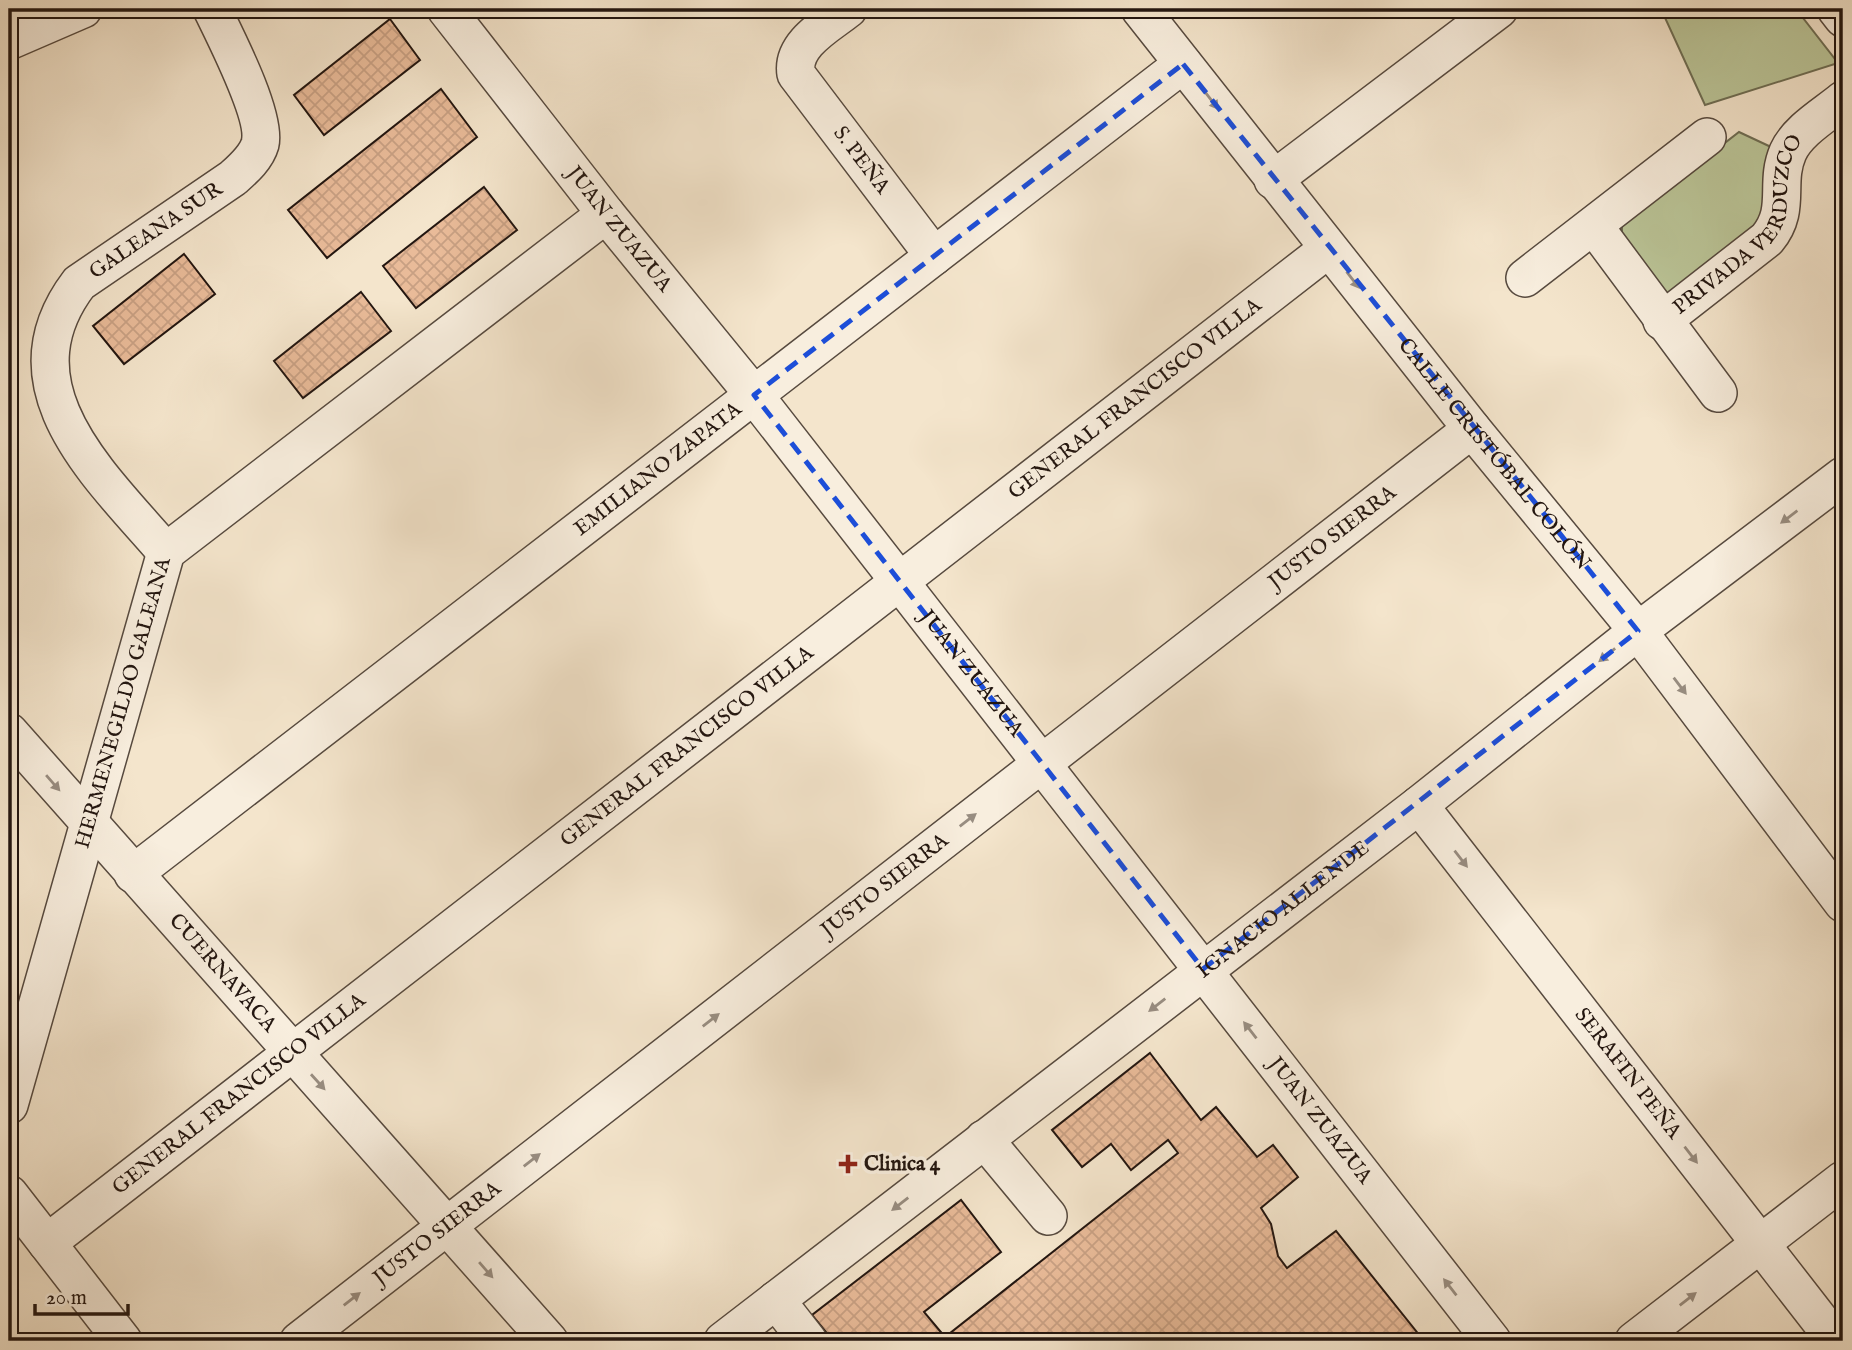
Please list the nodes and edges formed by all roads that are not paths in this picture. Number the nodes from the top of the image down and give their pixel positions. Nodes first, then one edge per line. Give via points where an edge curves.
1 (83, 9) edge
2 (212, 9) edge
3 (446, 9) edge
4 (848, 9) edge
5 (1499, 9) edge
6 (1836, 9) edge
7 (1157, 15) edge
8 (1843, 18) edge
9 (9, 41) edge
10 (1183, 64) junction
11 (1843, 100) edge
12 (1707, 137) dead end
13 (1273, 180) junction
14 (606, 214) junction
15 (1594, 226) junction
16 (1328, 249) junction
17 (934, 256) junction
18 (1525, 278) dead end
19 (1662, 321) junction
20 (1718, 393) dead end
21 (754, 395) junction
22 (1472, 429) junction
23 (1843, 477) edge
24 (166, 552) junction
25 (899, 581) junction
26 (1638, 631) junction
27 (9, 732) edge
28 (1040, 764) junction
29 (1419, 805) junction
30 (89, 825) junction
31 (133, 874) junction
32 (1843, 903) edge
33 (1203, 969) junction
34 (292, 1052) junction
35 (9, 1105) edge
36 (984, 1139) junction
37 (1843, 1180) edge
38 (9, 1194) edge
39 (1048, 1216) dead end
40 (447, 1225) junction
41 (47, 1242) junction
42 (1759, 1243) junction
43 (776, 1300) junction
44 (124, 1341) edge
45 (299, 1341) edge
46 (549, 1341) edge
47 (723, 1341) edge
48 (808, 1341) edge
49 (1492, 1341) edge
50 (1634, 1341) edge
51 (1836, 1341) edge

1 - 9 street
2 - 24 street, GALEANA SUR via 254,103 260,144 233,178 79,283 64,302 50,353 53,393 67,428
3 - 14 street, JUAN ZUAZUA
4 - 17 street, S. PEÑA via 803,46 794,63 803,86
5 - 13 street
6 - 8 street
7 - 10 street, CALLE CRISTÓBAL COLÓN
10 -> 13 street, CALLE CRISTÓBAL COLÓN
10 - 17 street, EMILIANO ZAPATA
11 - 19 street, PRIVADA VERDUZCO via 1789,149 1782,175 1783,211 1768,239
12 - 15 street
13 - 16 street, CALLE CRISTÓBAL COLÓN
14 - 21 street, JUAN ZUAZUA
14 - 24 street, HERMENEGILDO GALEANA
15 - 18 street
15 - 19 street, PRIVADA VERDUZCO
16 -> 22 street, CALLE CRISTÓBAL COLÓN
16 - 25 street, GENERAL FRANCISCO VILLA
17 - 21 street, EMILIANO ZAPATA
19 - 20 street, PRIVADA VERDUZCO
21 - 25 street, JUAN ZUAZUA
21 - 31 street, EMILIANO ZAPATA
22 - 26 street, CALLE CRISTÓBAL COLÓN
22 - 28 street, JUSTO SIERRA
23 -> 26 street, IGNACIO ALLENDE
24 - 30 street, HERMENEGILDO GALEANA
25 - 28 street, JUAN ZUAZUA
25 - 34 street, GENERAL FRANCISCO VILLA
26 -> 29 street, IGNACIO ALLENDE
26 -> 32 street, CALLE CRISTÓBAL COLÓN
27 -> 30 street, CUERNAVACA
28 - 33 street, JUAN ZUAZUA
40 -> 28 street, JUSTO SIERRA
29 - 33 street, IGNACIO ALLENDE
29 -> 42 street, SERAFIN PEÑA
30 - 31 street, CUERNAVACA
30 - 35 street, HERMENEGILDO GALEANA
31 - 34 street, CUERNAVACA
33 -> 36 street, IGNACIO ALLENDE
49 -> 33 street, JUAN ZUAZUA
34 -> 40 street, CUERNAVACA
34 - 41 street, GENERAL FRANCISCO VILLA
36 - 39 street
36 -> 43 street, IGNACIO ALLENDE
37 - 42 street
38 - 41 street
45 -> 40 street, JUSTO SIERRA
40 -> 46 street, CUERNAVACA
41 - 44 street
50 -> 42 street
42 - 51 street, SERAFIN PEÑA
43 - 47 street, IGNACIO ALLENDE
43 - 48 street

